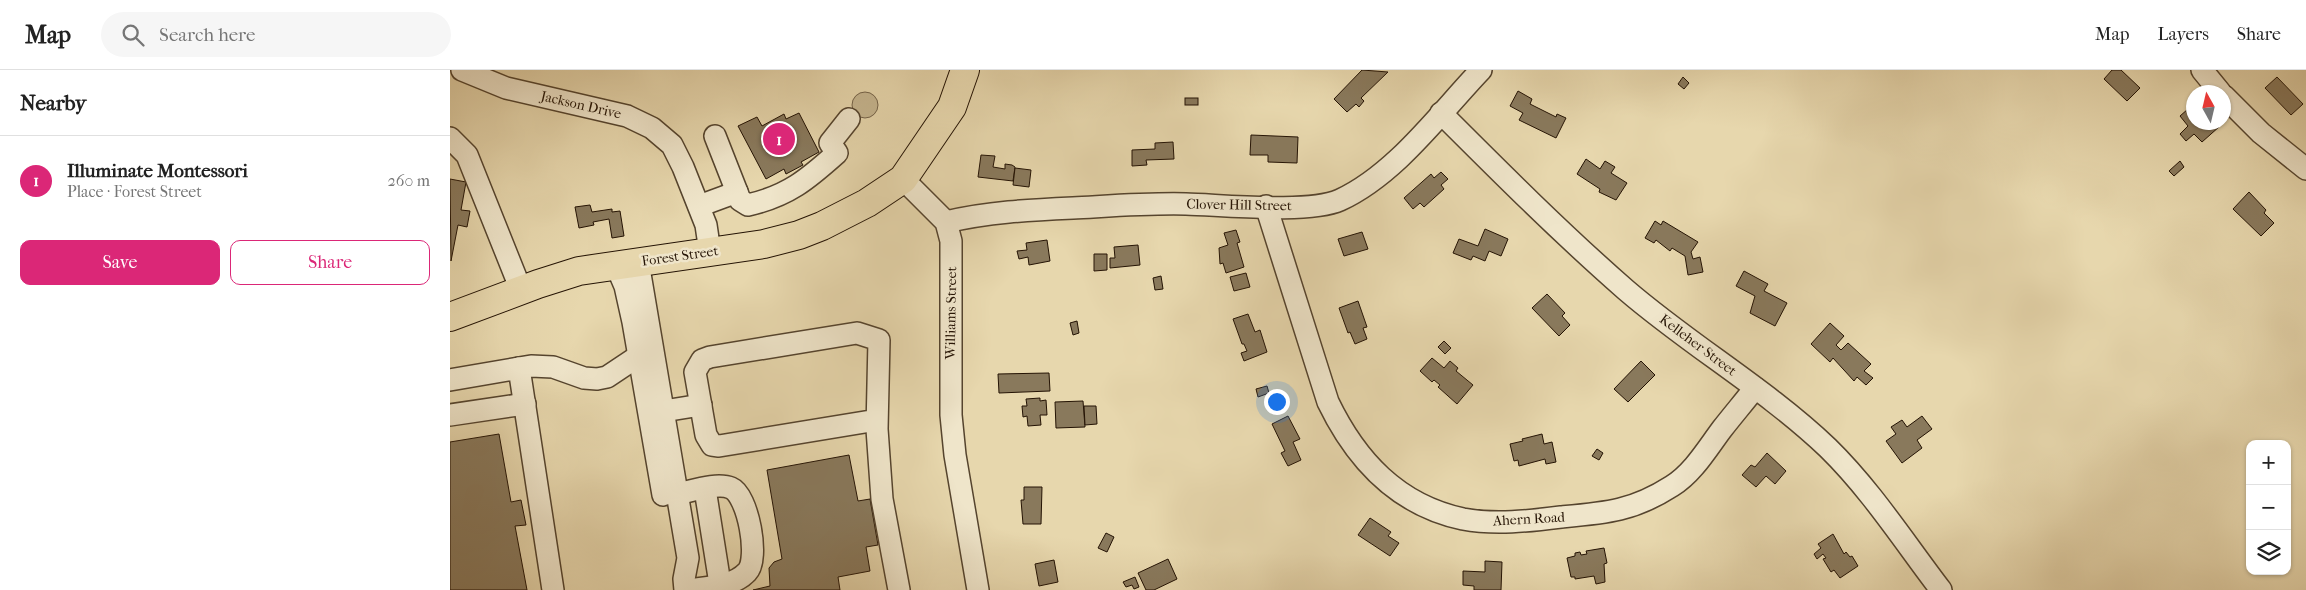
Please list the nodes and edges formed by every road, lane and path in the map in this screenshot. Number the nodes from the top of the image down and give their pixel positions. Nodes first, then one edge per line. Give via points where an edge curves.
1 (462, 70) edge
2 (965, 70) edge
3 (1481, 70) edge
4 (2202, 70) edge
5 (2214, 85) edge
6 (2231, 103) edge
7 (1441, 113) junction
8 (850, 119) dead end
9 (716, 136) dead end
10 (450, 138) edge
11 (2306, 169) edge
12 (903, 179) junction
13 (737, 192) junction
14 (699, 206) junction
15 (1266, 206) junction
16 (946, 222) junction
17 (710, 252) junction
18 (627, 263) junction
19 (521, 290) junction
20 (450, 318) edge
21 (637, 357) junction
22 (519, 368) junction
23 (450, 380) edge
24 (1755, 388) junction
25 (525, 404) junction
26 (701, 405) junction
27 (656, 412) junction
28 (450, 415) edge
29 (877, 420) junction
30 (705, 489) junction
31 (677, 494) junction
32 (686, 586) edge
33 (721, 587) edge
34 (553, 590) edge
35 (898, 590) edge
36 (978, 590) edge
37 (1941, 590) edge

1 - 14 street, Jackson Drive via 506,88 627,116 652,128 672,145
2 - 12 main road via 952,107
3 - 7 street, Clover Hill Street
4 - 5 street
6 - 11 street via 2261,133
7 - 15 street, Clover Hill Street via 1395,163 1348,196 1324,204
7 - 24 street, Kelleher Street via 1534,205 1627,290
8 - 13 street via 830,143 837,153 797,187 771,200 748,205 740,200
9 - 13 street
10 - 19 street via 467,155
12 - 16 street
12 - 17 main road, Forest Street via 841,217 799,236
13 - 14 street
14 - 17 street, Jackson Drive
15 - 16 street, Clover Hill Street via 1129,204 997,212
15 - 24 street, Ahern Road via 1328,402 1343,432 1364,462 1384,481 1437,511 1463,519 1498,522 1627,509 1651,499 1681,479
16 - 36 street, Williams Street via 951,241 952,271 952,422
17 - 18 main road, Forest Street
18 - 19 main road, Forest Street via 564,275
18 - 21 street via 625,286
18 - 27 street
19 - 20 main road, Forest Street
21 - 22 street via 615,373 597,379 553,367
21 - 27 street
22 - 23 street
22 - 25 street
24 - 37 street, Kelleher Street via 1829,449 1861,485
25 - 28 street
25 - 34 street
26 - 27 street
26 - 29 street via 708,441 719,446
26 - 29 street via 695,372 702,360 857,333 879,340
27 - 31 street
27 - 32 street via 674,561
29 - 35 street via 882,499
30 - 31 street
30 - 33 street
30 - 33 street via 729,487 742,497 754,556 752,565 739,579
31 - 32 street via 688,558
32 - 33 street

